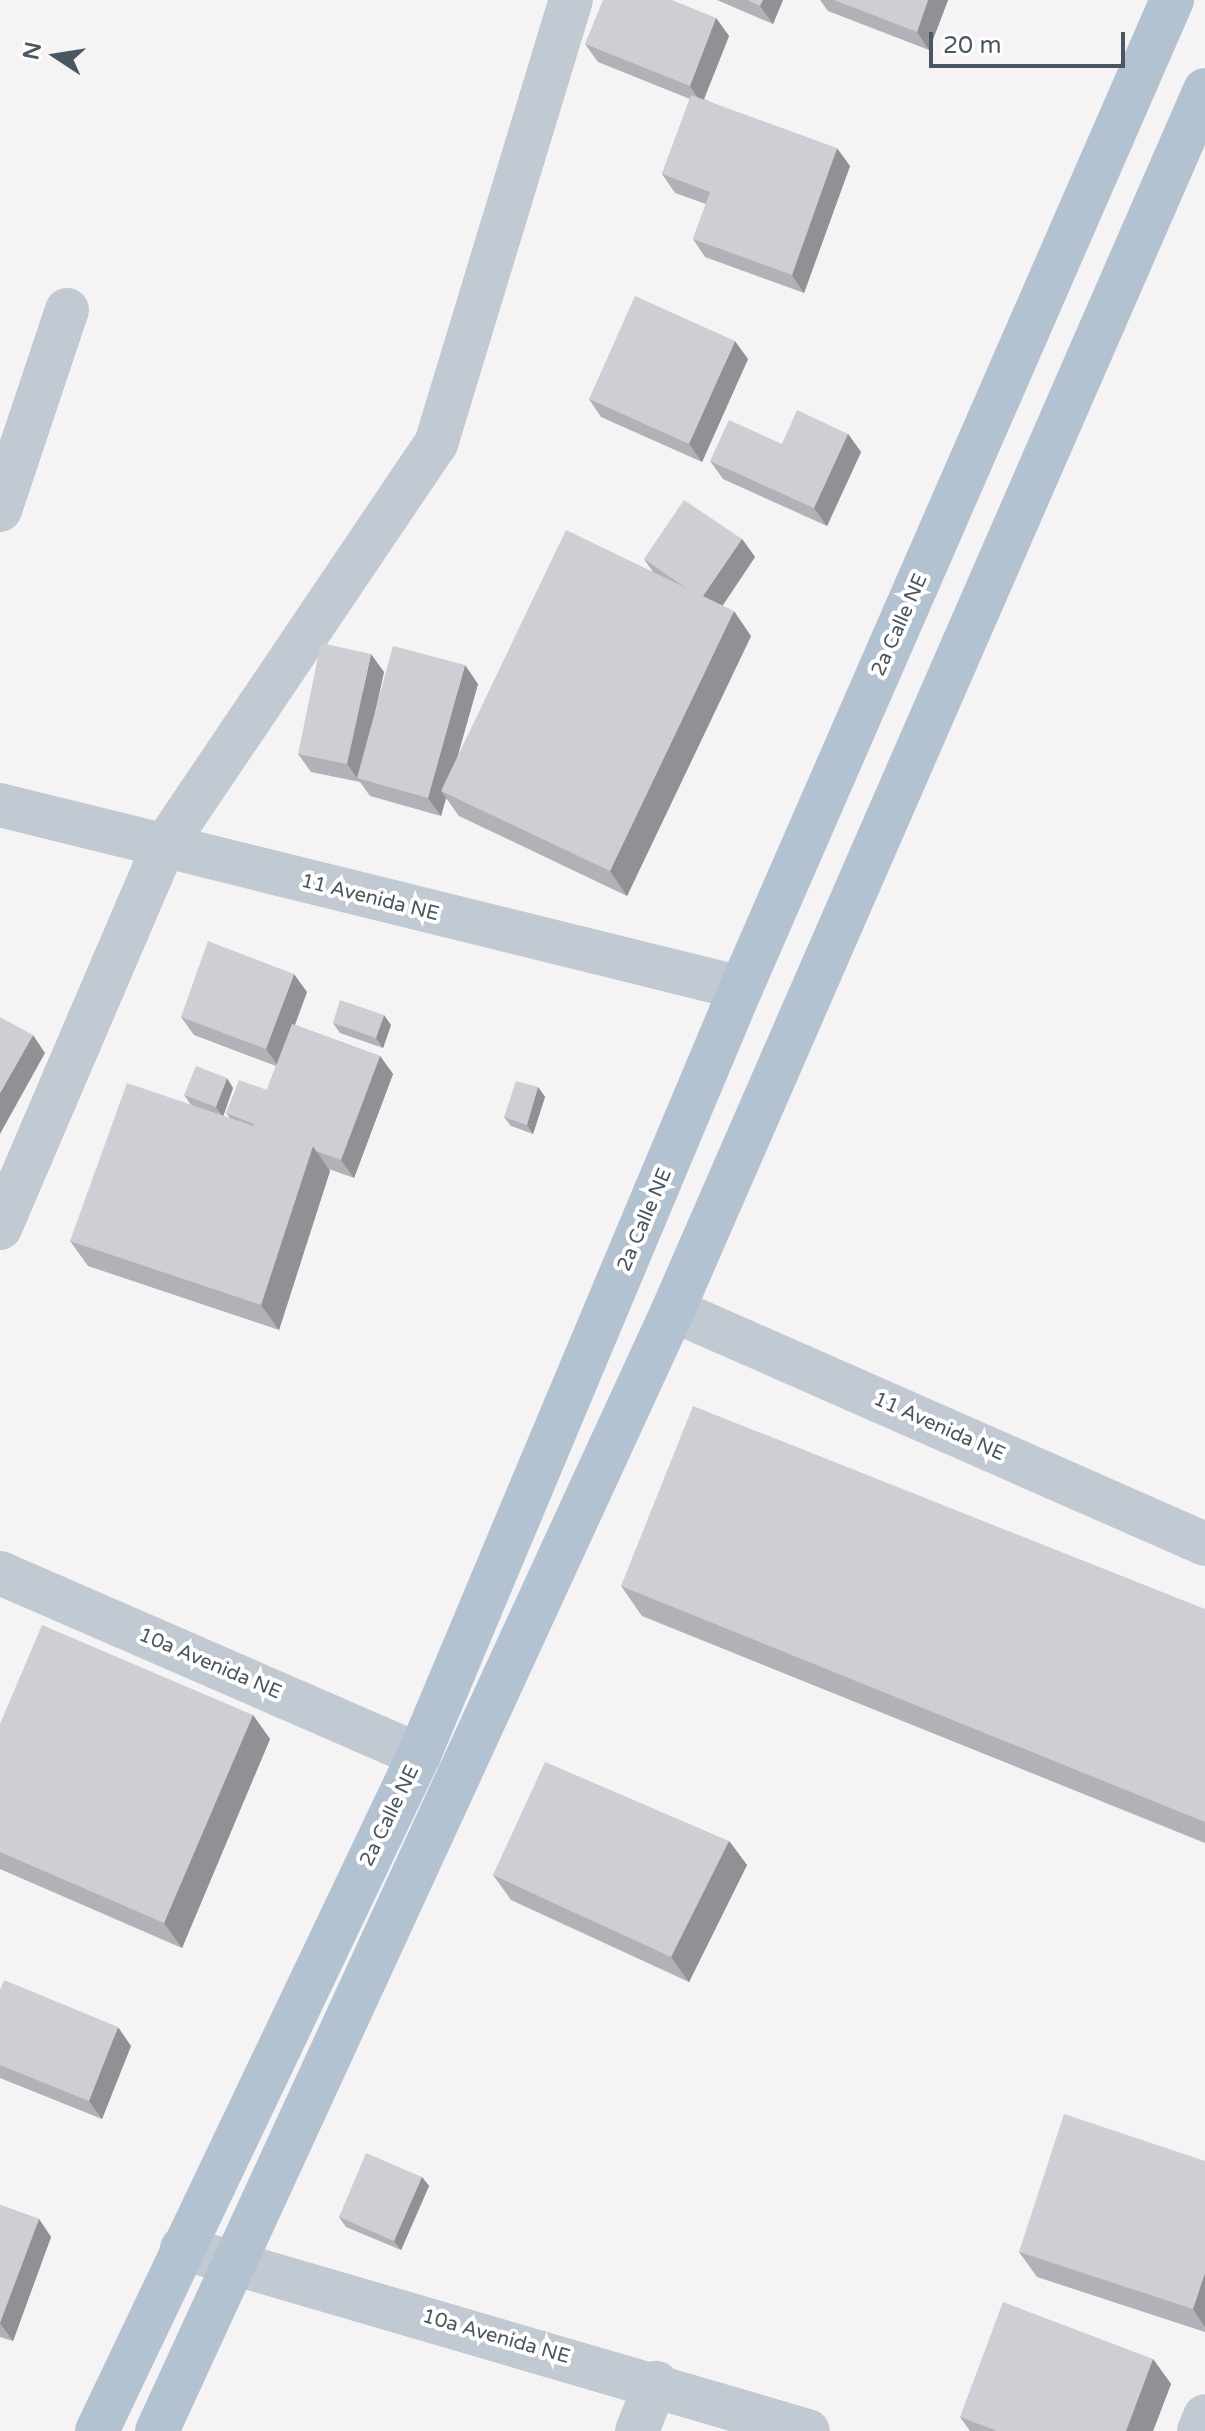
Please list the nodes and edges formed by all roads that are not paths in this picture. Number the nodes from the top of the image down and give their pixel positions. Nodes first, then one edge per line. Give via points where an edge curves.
1 (571, 0) edge
2 (1172, 0) edge
3 (1205, 90) edge
4 (67, 310) dead end
5 (0, 510) edge
6 (0, 805) edge
7 (163, 848) junction
8 (741, 988) junction
9 (0, 1228) edge
10 (673, 1310) junction
11 (1205, 1544) edge
12 (0, 1573) edge
13 (419, 1755) junction
14 (182, 2248) junction
15 (231, 2262) junction
16 (656, 2383) junction
17 (1205, 2416) edge
18 (97, 2431) edge
19 (157, 2431) edge
20 (637, 2431) edge
21 (808, 2431) edge
22 (1199, 2431) edge

1 - 7 street via 436,444
2 - 8 main road, 2a Calle NE
3 - 10 main road
4 - 5 street
6 - 7 street, 11 Avenida NE
7 - 8 street, 11 Avenida NE
7 - 9 street
8 - 13 main road, 2a Calle NE
10 - 11 street, 11 Avenida NE
10 - 15 main road
12 - 13 street, 10a Avenida NE
13 - 14 main road, 2a Calle NE
14 - 15 street, 10a Avenida NE
14 - 18 main road, 2a Calle NE
15 - 16 street, 10a Avenida NE
15 - 19 main road
16 - 20 street
16 - 21 street, 10a Avenida NE
17 - 22 street

